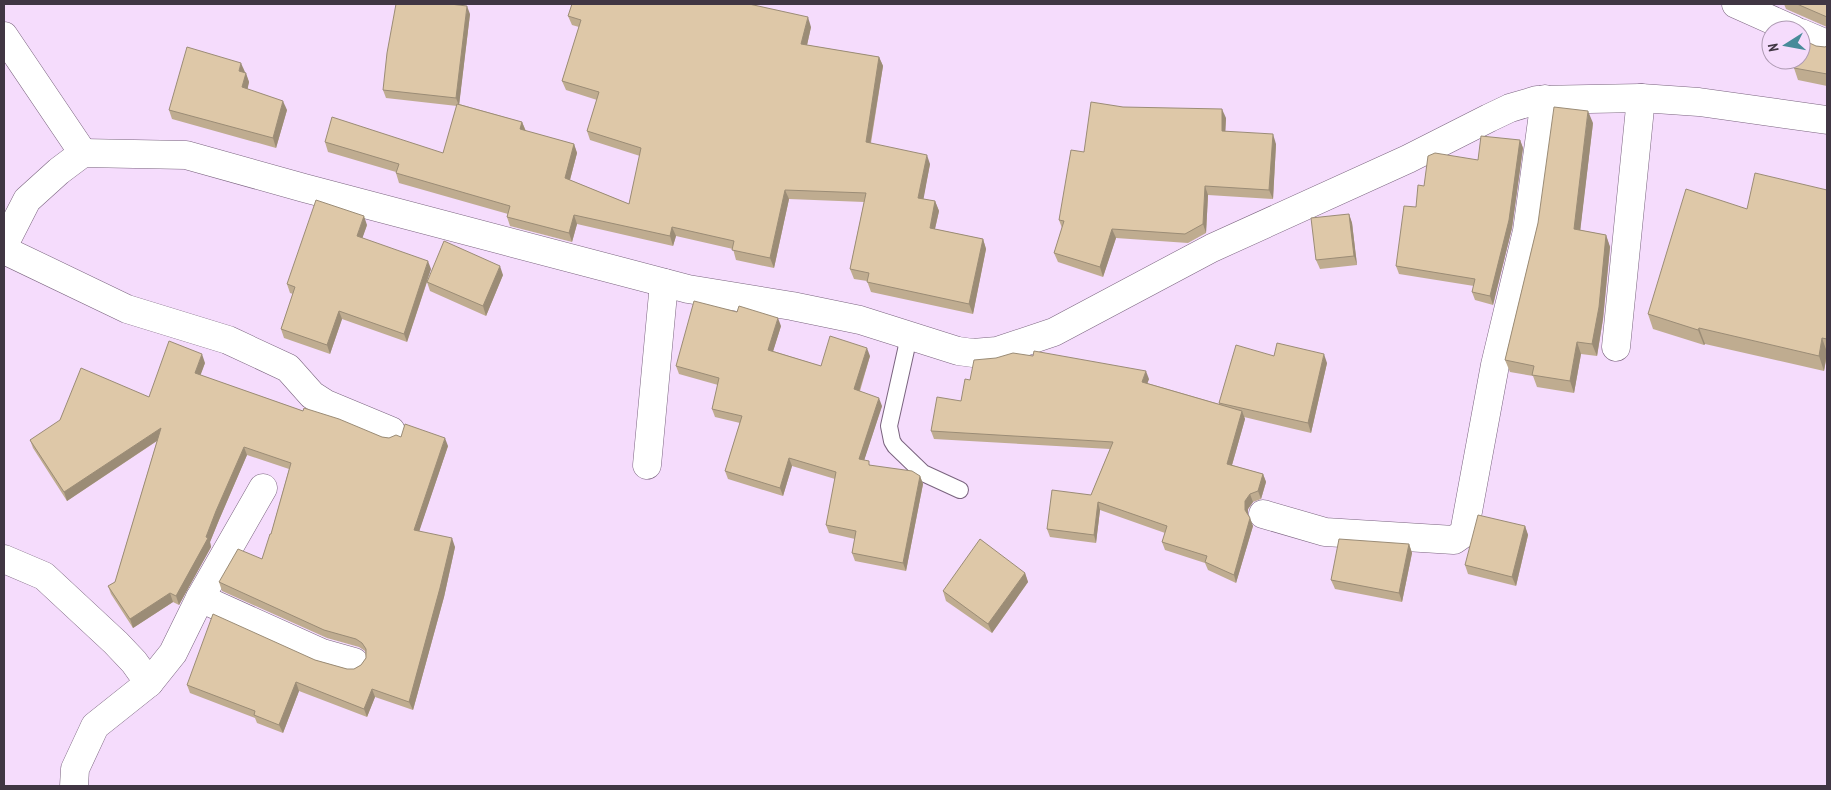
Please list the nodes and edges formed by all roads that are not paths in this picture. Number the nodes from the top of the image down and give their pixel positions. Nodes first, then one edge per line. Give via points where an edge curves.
1 (1736, 4) edge
2 (1772, 20) edge
3 (4, 36) edge
4 (1811, 37) edge
5 (1827, 44) edge
6 (1641, 98) junction
7 (1545, 99) junction
8 (1827, 120) edge
9 (83, 153) junction
10 (4, 245) edge
11 (4, 250) edge
12 (664, 283) junction
13 (908, 335) junction
14 (1616, 347) dead end
15 (391, 431) dead end
16 (647, 465) dead end
17 (263, 488) dead end
18 (960, 490) dead end
19 (1263, 514) dead end
20 (4, 559) edge
21 (200, 598) junction
22 (354, 662) dead end
23 (149, 683) junction
24 (74, 786) edge

1 - 2 street
3 - 9 street
4 - 5 street
6 - 7 street
6 - 8 street via 1699,102
6 - 14 street
7 - 13 street via 1510,108 1408,159 1212,248 1054,332 997,351 973,353
7 - 19 street via 1527,231 1495,365 1464,533 1454,540 1325,532
9 - 10 street via 27,200
9 - 12 street via 186,155
11 - 15 street via 127,309 228,340 288,368 312,395 326,404
12 - 13 street via 860,320
12 - 16 street
13 - 18 lane via 889,426 892,441 923,473
17 - 21 street
20 - 23 street via 44,576 116,643
21 - 22 street via 322,653
21 - 23 street via 173,653
23 - 24 street via 95,726 75,769

